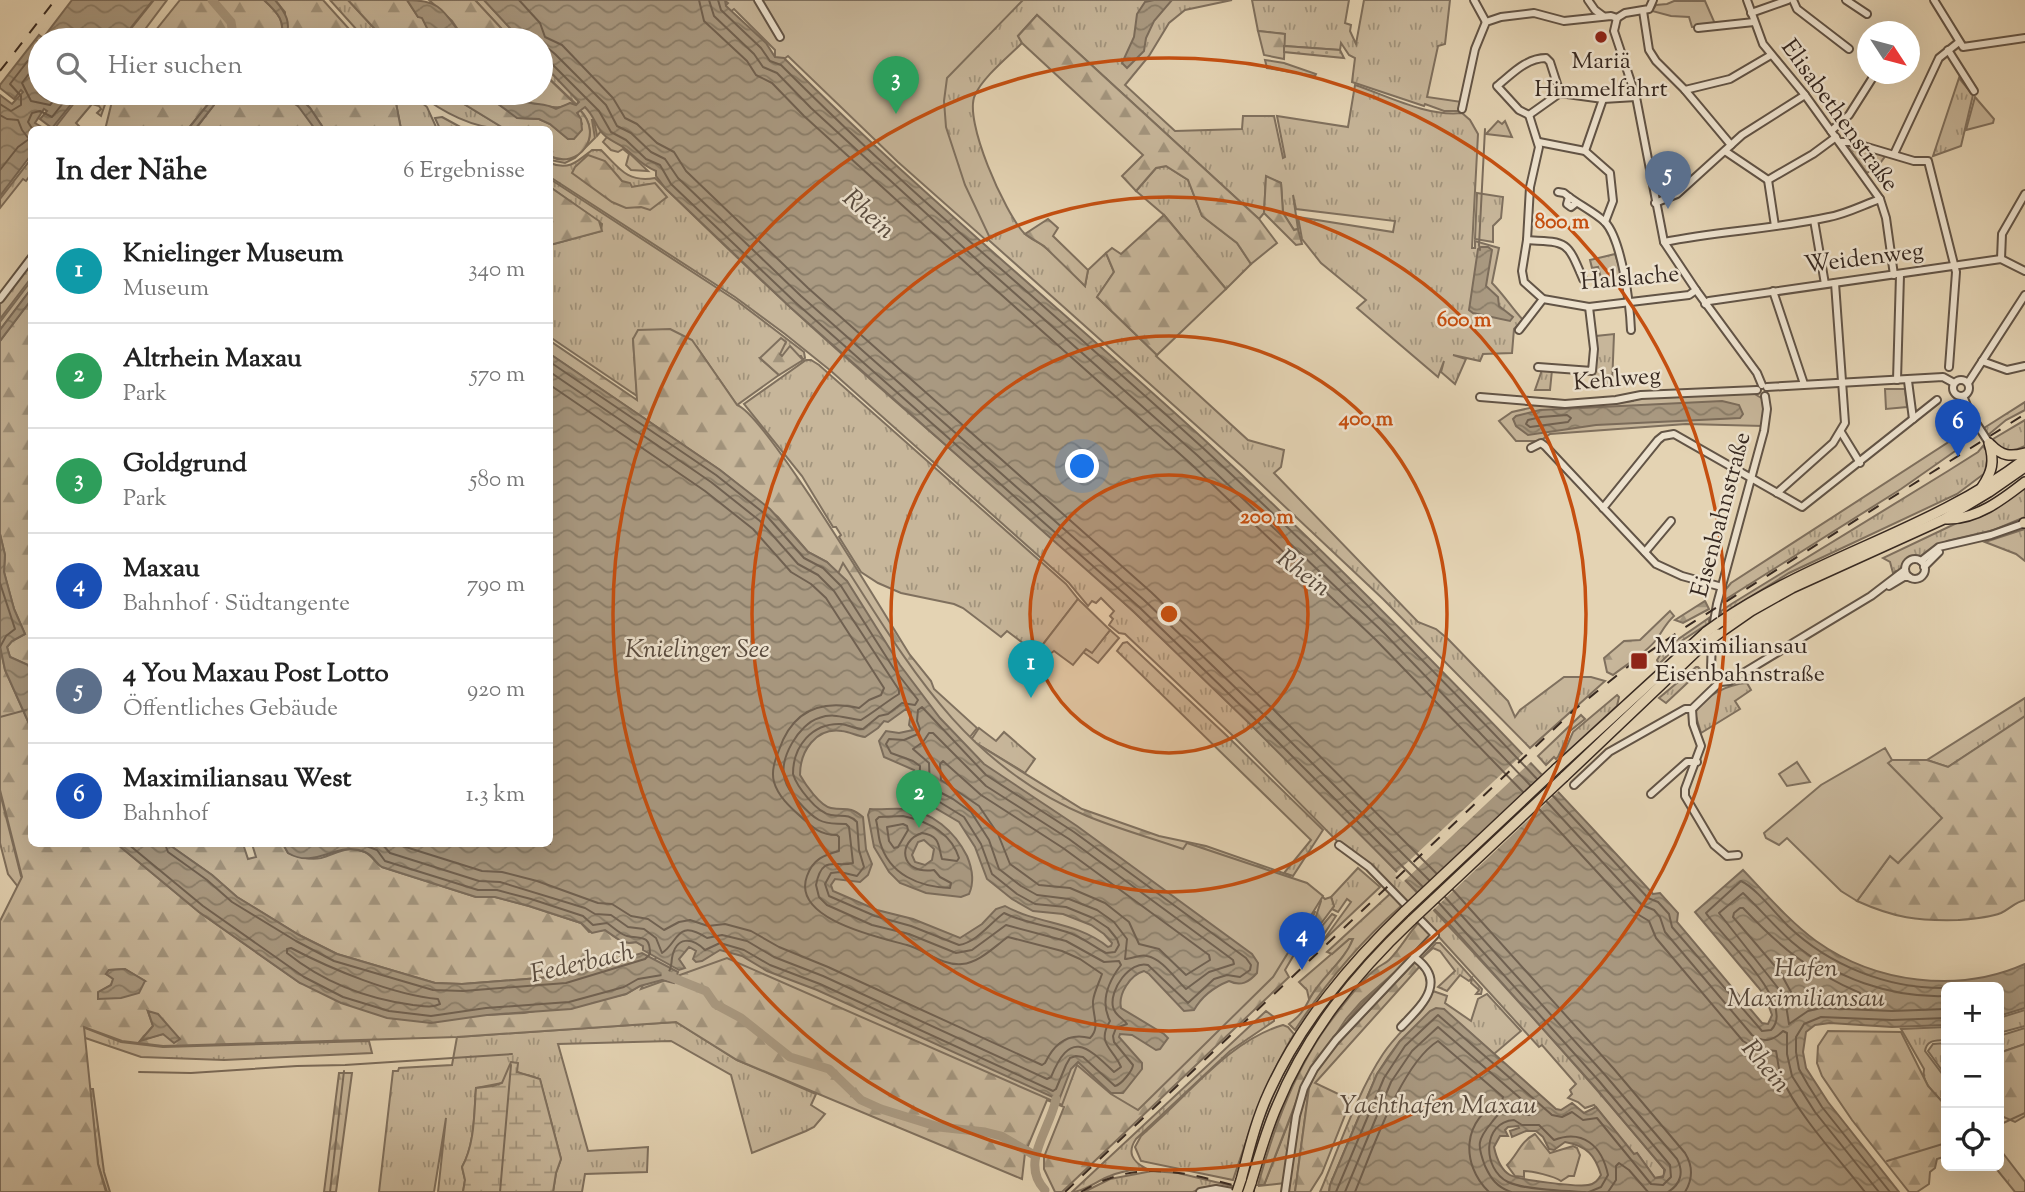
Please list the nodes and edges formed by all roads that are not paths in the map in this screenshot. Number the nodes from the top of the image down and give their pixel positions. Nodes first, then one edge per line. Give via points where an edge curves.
1 (758, 0) edge
2 (1474, 0) edge
3 (1588, 0) edge
4 (1653, 0) edge
5 (1747, 0) edge
6 (1790, 0) edge
7 (1846, 0) edge
8 (1934, 0) edge
9 (1643, 11) junction
10 (1751, 13) junction
11 (1867, 14) dead end
12 (1604, 17) junction
13 (1617, 18) junction
14 (1486, 22) junction
15 (1754, 22) junction
16 (1698, 28) dead end
17 (780, 37) dead end
18 (2025, 38) edge
19 (1959, 42) junction
20 (1849, 50) dead end
21 (1948, 50) junction
22 (1771, 55) junction
23 (1869, 84) edge
24 (1685, 90) junction
25 (1974, 91) dead end
26 (1560, 93) junction
27 (1805, 95) junction
28 (1636, 97) junction
29 (1603, 99) junction
30 (1462, 109) dead end
31 (1529, 115) junction
32 (1836, 137) junction
33 (1539, 142) junction
34 (1728, 148) junction
35 (1585, 151) junction
36 (1894, 155) junction
37 (1768, 180) junction
38 (1558, 192) dead end
39 (2025, 194) edge
40 (1880, 199) junction
41 (1655, 203) junction
42 (1814, 220) junction
43 (1605, 222) junction
44 (1775, 226) junction
45 (1527, 240) junction
46 (1664, 242) junction
47 (2001, 259) junction
48 (28, 262) edge
49 (1954, 267) junction
50 (2025, 271) edge
51 (1897, 275) junction
52 (1583, 279) dead end
53 (1835, 283) junction
54 (1825, 284) junction
55 (1696, 290) junction
56 (1773, 291) junction
57 (2025, 295) edge
58 (0, 299) edge
59 (1543, 299) junction
60 (1630, 302) junction
61 (1705, 304) junction
62 (1589, 307) junction
63 (1519, 330) dead end
64 (1631, 330) dead end
65 (1982, 361) junction
66 (2025, 366) edge
67 (1538, 367) dead end
68 (1949, 367) dead end
69 (1896, 380) junction
70 (1908, 381) junction
71 (1843, 382) junction
72 (1954, 383) junction
73 (1968, 383) junction
74 (1804, 384) junction
75 (1762, 388) junction
76 (1963, 396) junction
77 (1480, 397) dead end
78 (1937, 400) dead end
79 (1913, 419) junction
80 (1841, 432) junction
81 (1989, 443) junction
82 (1531, 448) dead end
83 (2025, 453) edge
84 (2025, 458) edge
85 (1860, 463) junction
86 (2025, 467) edge
87 (1751, 478) junction
88 (2022, 485) edge
89 (1979, 490) junction
90 (1777, 493) junction
91 (1603, 508) junction
92 (1944, 519) junction
93 (1671, 521) dead end
94 (2025, 523) edge
95 (1645, 552) junction
96 (1923, 564) junction
97 (1907, 573) junction
98 (1722, 587) junction
99 (1720, 682) junction
100 (1650, 689) junction
101 (1692, 709) junction
102 (1696, 762) junction
103 (1574, 785) dead end
104 (1651, 794) dead end
105 (1339, 845) dead end
106 (1738, 855) dead end
107 (1414, 957) junction
108 (1401, 1027) dead end
109 (1250, 1187) edge
110 (1200, 1192) edge
111 (1235, 1192) edge
112 (1286, 1192) edge

1 - 17 street
2 - 14 street
3 - 12 street
4 - 9 street
5 - 10 street, Elisabethenstraße
6 - 10 street
6 - 20 street
7 - 11 street
8 - 19 street
9 - 13 street
9 - 24 street via 1649,50
10 - 15 street, Elisabethenstraße
12 - 13 street
12 - 14 street via 1564,21 1534,13
13 - 28 street via 1614,31
14 - 30 street
15 - 16 street, Elisabethenstraße
15 - 22 street, Elisabethenstraße
18 - 19 street via 1968,47
19 - 21 street
21 - 25 street
21 - 36 street via 1939,58
22 - 24 street via 1730,79
22 - 27 street, Elisabethenstraße
23 - 32 street
24 - 34 street
26 - 29 street
26 - 31 street
26 - 31 street via 1546,58 1524,64 1497,86
27 - 32 street, Elisabethenstraße
27 - 34 street
28 - 29 street
28 - 41 street
29 - 35 street
31 - 33 street
32 - 36 street
32 - 37 street
32 - 40 street, Elisabethenstraße
33 - 35 street
33 - 45 street
34 - 37 street
34 - 41 street via 1677,194
35 - 43 street via 1610,173 1613,201
36 - 49 street via 1928,161
37 - 44 street
38 - 43 street
39 - 47 street via 2002,234
40 - 42 street
40 - 51 street, Elisabethenstraße
41 - 46 street
42 - 44 street
42 - 54 street
43 - 60 street via 1616,243
44 - 46 street
45 - 52 street via 1560,242 1568,247
45 - 59 street via 1523,280
46 - 55 street
47 - 49 street, Weidenweg
47 - 50 street
48 - 58 street
49 - 51 street, Weidenweg
49 - 68 street
51 - 53 street, Weidenweg
51 - 69 street, Elisabethenstraße
53 - 54 street, Weidenweg
53 - 71 street
54 - 56 street, Weidenweg
55 - 60 street, Halslache via 1689,295
55 - 61 street
56 - 61 street, Weidenweg
56 - 74 street
57 - 65 street
59 - 62 street, Halslache
59 - 63 street
60 - 62 street, Halslache
60 - 64 street
61 - 75 street via 1757,373
62 - 67 street via 1592,371
65 - 66 street via 2007,370
65 - 73 street
69 - 70 street, Kehlweg
69 - 71 street, Kehlweg
70 - 72 street, Kehlweg via 1943,377
70 - 79 street
71 - 74 street, Kehlweg
71 - 80 street via 1846,419
72 - 73 street via 1961,379
72 - 76 street via 1953,391
73 - 76 street
74 - 75 street, Kehlweg
75 - 77 street, Kehlweg via 1565,404
75 - 87 street, Eisenbahnstraße via 1759,395 1765,396 1767,409 1765,431
76 - 81 street
78 - 79 street
79 - 85 street
80 - 85 street
80 - 90 street
81 - 83 highway via 2007,456
81 - 89 highway via 1992,472
82 - 91 street via 1541,443 1545,446
84 - 89 highway
85 - 90 street via 1802,506
86 - 92 highway
87 - 90 street
87 - 91 street via 1684,438 1668,435 1658,440
87 - 98 street, Eisenbahnstraße
88 - 92 highway via 1978,512
89 - 100 highway, bridge via 1916,524 1786,582 1706,632
91 - 95 street
92 - 100 highway, bridge via 1751,611
93 - 95 street
94 - 96 street via 1945,545
95 - 98 street via 1656,564 1682,576
96 - 97 street via 1909,561
96 - 97 street via 1920,578
97 - 99 street via 1731,681
98 - 99 street, Eisenbahnstraße via 1710,656 1713,674
99 - 101 street
100 - 109 highway, bridge via 1352,981 1311,1040 1276,1108
100 - 111 highway, bridge via 1405,911 1344,973 1296,1042 1268,1093
101 - 102 street via 1701,747
101 - 103 street via 1609,752
102 - 104 street via 1687,762
102 - 106 street via 1685,789 1689,804 1715,848 1727,856
105 - 107 street via 1377,875 1435,935
107 - 108 street via 1426,969 1430,991
107 - 112 street via 1314,1069 1298,1107
110 - 111 street

